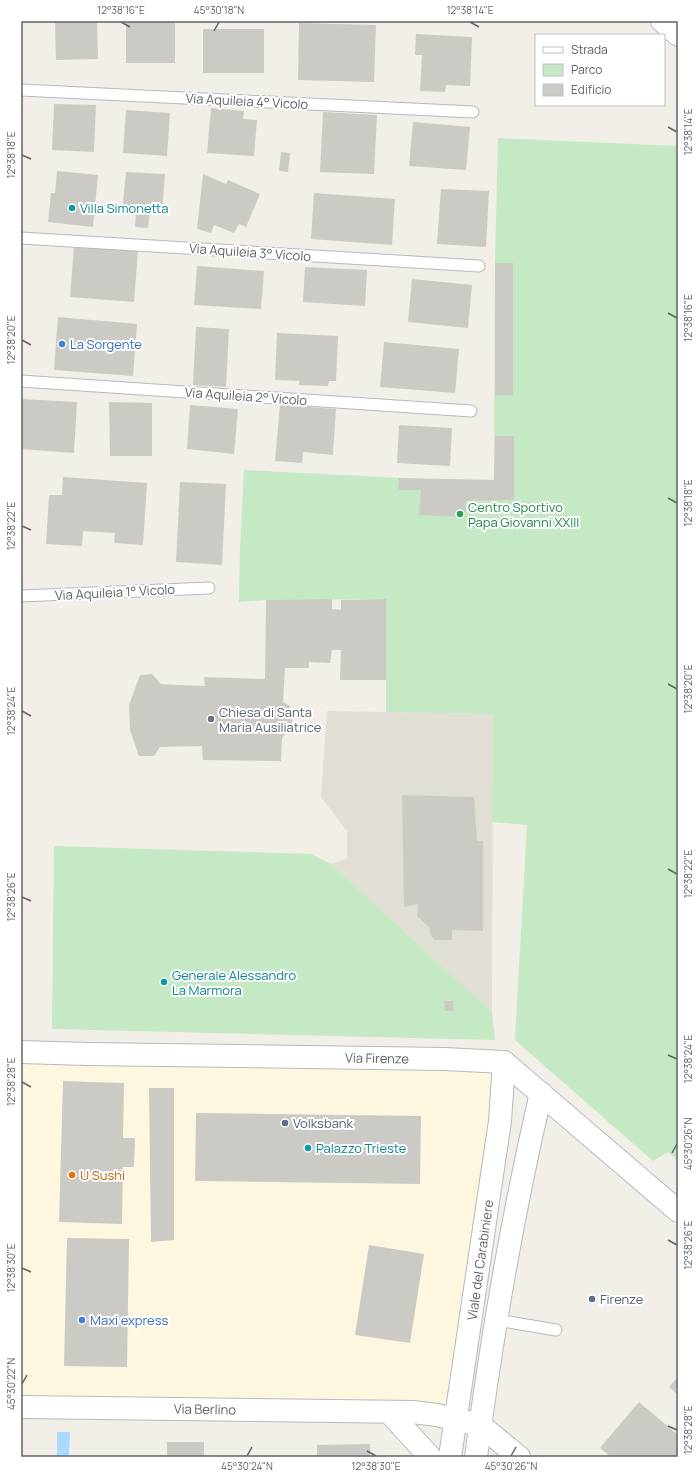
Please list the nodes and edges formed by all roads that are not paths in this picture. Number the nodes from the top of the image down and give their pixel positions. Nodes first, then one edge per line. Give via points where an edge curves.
1 (662, 21) edge
2 (678, 35) edge
3 (21, 90) edge
4 (473, 112) dead end
5 (21, 238) edge
6 (479, 266) dead end
7 (21, 381) edge
8 (471, 411) dead end
9 (210, 588) dead end
10 (21, 596) edge
11 (21, 1052) edge
12 (504, 1062) junction
13 (541, 1093) junction
14 (678, 1211) edge
15 (497, 1320) junction
16 (556, 1330) dead end
17 (21, 1407) edge
18 (389, 1412) junction
19 (456, 1420) junction
20 (480, 1425) junction
21 (430, 1457) edge
22 (450, 1457) edge
23 (476, 1457) edge
24 (519, 1457) edge

1 - 2 street
3 - 4 lane, Via Aquileia 4° Vicolo
5 - 6 lane, Via Aquileia 3° Vicolo
7 - 8 lane, Via Aquileia 2° Vicolo
9 - 10 lane, Via Aquileia 1° Vicolo
11 - 12 street, Via Firenze
12 - 13 street
12 - 19 street, Viale del Carabiniere via 500,1121
13 - 14 street
13 - 15 street, Viale del Carabiniere via 520,1189
15 - 16 lane
15 - 20 street, Viale del Carabiniere
17 - 18 street, Via Berlino
18 - 19 street, Via Berlino via 413,1412
18 - 21 street
19 - 20 street, Via Berlino
19 - 22 street, Viale del Carabiniere
20 - 23 street, Viale del Carabiniere
20 - 24 street, Via Berlino

